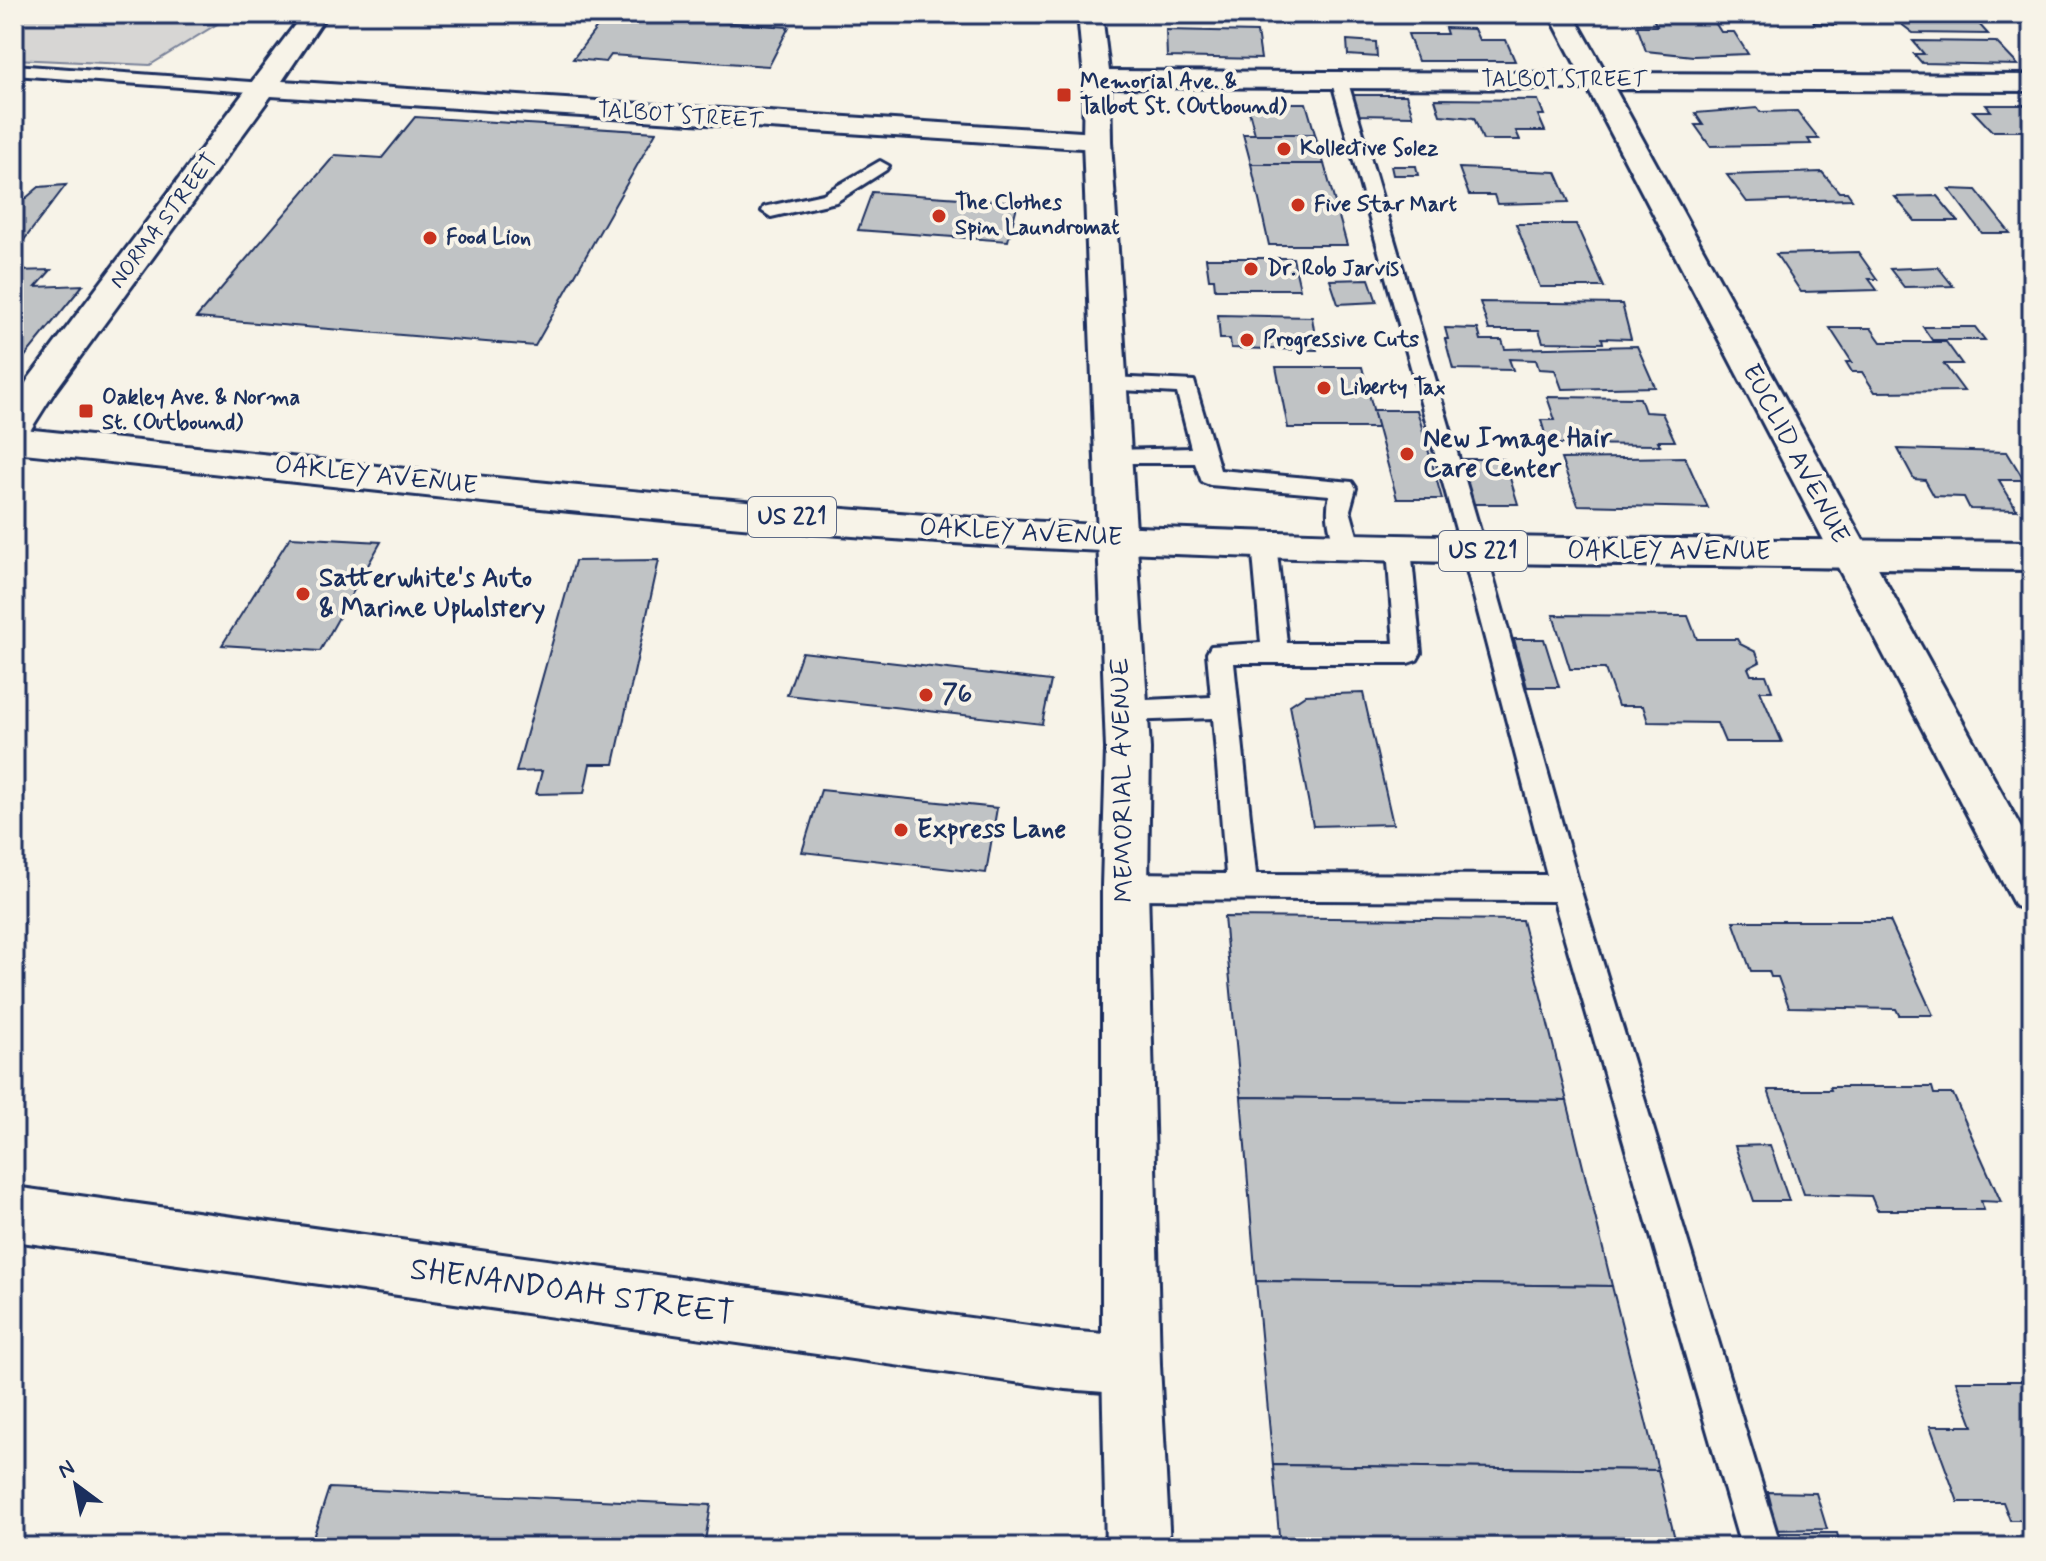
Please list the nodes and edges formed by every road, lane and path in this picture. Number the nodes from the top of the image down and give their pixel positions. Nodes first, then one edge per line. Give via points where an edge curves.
1 (315, 14) edge
2 (1090, 14) edge
3 (1561, 14) edge
4 (14, 70) edge
5 (1097, 79) junction
6 (1339, 79) junction
7 (1594, 80) junction
8 (2032, 83) edge
9 (264, 88) junction
10 (1097, 141) junction
11 (880, 166) dead end
12 (771, 211) dead end
13 (1111, 384) junction
14 (14, 429) edge
15 (14, 440) edge
16 (1204, 455) junction
17 (1115, 458) junction
18 (1119, 539) junction
19 (1264, 543) junction
20 (1348, 546) junction
21 (1399, 548) junction
22 (1474, 551) junction
23 (1848, 554) junction
24 (2032, 556) edge
25 (1275, 653) junction
26 (1225, 707) junction
27 (1125, 711) junction
28 (1242, 885) junction
29 (1125, 886) junction
30 (1565, 888) junction
31 (2032, 892) edge
32 (14, 1214) edge
33 (1131, 1365) junction
34 (1138, 1547) edge
35 (1761, 1547) edge

1 - 9 street, NORMA STREET
2 - 5 street, MEMORIAL AVENUE
3 - 7 street, EUCLID AVENUE
4 - 9 lane
5 - 6 street, TALBOT STREET
5 - 10 street, MEMORIAL AVENUE
6 - 7 street, TALBOT STREET
6 - 22 lane
7 - 8 street, TALBOT STREET
7 - 23 street, EUCLID AVENUE
9 - 10 street, TALBOT STREET
9 - 14 street, NORMA STREET
10 - 13 street, MEMORIAL AVENUE
11 - 12 lane via 830,200
13 - 16 lane via 1186,386
13 - 17 street, MEMORIAL AVENUE
15 - 18 street, OAKLEY AVENUE / US 221 via 842,522
16 - 17 lane
16 - 20 lane via 1210,477 1344,488 1338,510
17 - 18 street, MEMORIAL AVENUE
18 - 19 street, OAKLEY AVENUE / US 221
18 - 27 street, MEMORIAL AVENUE
19 - 20 street, OAKLEY AVENUE / US 221
19 - 25 lane
20 - 21 street, OAKLEY AVENUE / US 221
21 - 22 street, OAKLEY AVENUE / US 221
21 - 25 lane via 1408,653
22 - 23 street, OAKLEY AVENUE / US 221
22 - 30 lane
23 - 24 street, OAKLEY AVENUE / US 221
23 - 31 street, EUCLID AVENUE
25 - 26 lane via 1220,653
26 - 27 lane
26 - 28 lane
27 - 29 street, MEMORIAL AVENUE
28 - 29 lane
28 - 30 lane
29 - 33 street, MEMORIAL AVENUE
30 - 35 lane
32 - 33 street, SHENANDOAH STREET
33 - 34 street, MEMORIAL AVENUE

